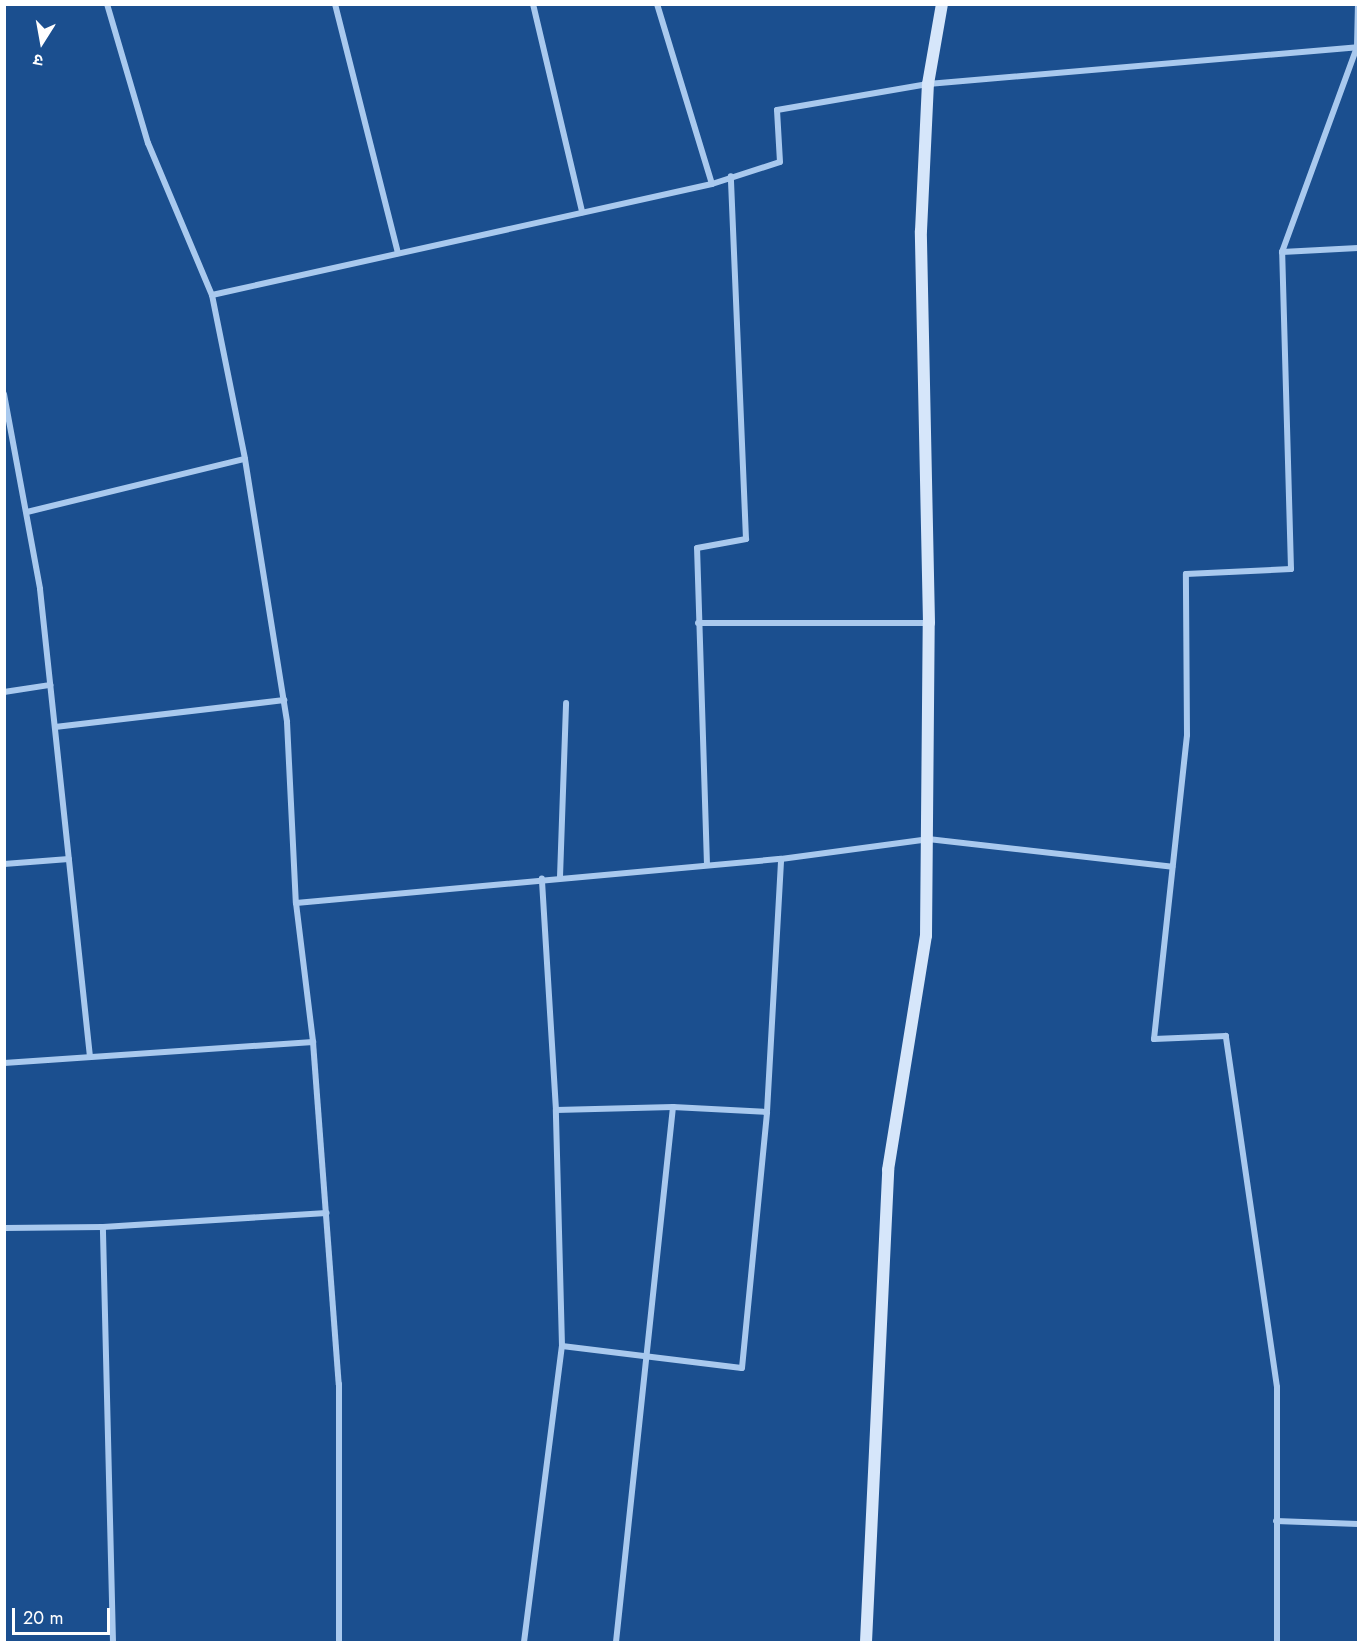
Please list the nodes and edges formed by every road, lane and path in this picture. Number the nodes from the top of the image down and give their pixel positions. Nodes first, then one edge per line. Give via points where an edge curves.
1 (107, 4) edge
2 (335, 4) edge
3 (533, 4) edge
4 (657, 4) edge
5 (942, 4) edge
6 (1358, 4) edge
7 (1357, 47) junction
8 (928, 84) junction
9 (731, 176) junction
10 (712, 183) junction
11 (582, 212) junction
12 (1359, 248) edge
13 (1282, 252) junction
14 (398, 253) junction
15 (212, 295) junction
16 (4, 394) edge
17 (245, 459) junction
18 (27, 512) junction
19 (698, 623) junction
20 (929, 624) junction
21 (50, 685) junction
22 (4, 692) edge
23 (284, 700) junction
24 (566, 703) dead end
25 (55, 727) junction
26 (928, 839) junction
27 (69, 859) junction
28 (781, 860) junction
29 (4, 864) edge
30 (707, 865) junction
31 (1172, 867) junction
32 (560, 877) junction
33 (542, 878) junction
34 (296, 903) junction
35 (314, 1042) junction
36 (90, 1056) junction
37 (4, 1063) edge
38 (673, 1107) junction
39 (556, 1110) junction
40 (768, 1112) junction
41 (327, 1213) junction
42 (103, 1227) junction
43 (4, 1228) edge
44 (562, 1346) junction
45 (646, 1358) junction
46 (1276, 1521) junction
47 (1359, 1524) edge
48 (113, 1642) edge
49 (339, 1642) edge
50 (524, 1642) edge
51 (616, 1642) edge
52 (866, 1642) edge
53 (1277, 1642) edge

1 - 15 street via 148,143
2 - 14 street
3 - 11 street
4 - 10 street
5 - 8 street
6 - 7 street
7 - 8 street
7 - 13 street
8 - 9 street via 777,110 780,162
8 - 20 street via 921,231
9 - 10 street
9 - 19 street via 746,539 697,548
10 - 11 street
11 - 14 street
12 - 13 street
13 - 31 street via 1291,569 1186,574 1186,735
14 - 15 street
15 - 17 street
16 - 18 street
17 - 18 street
17 - 23 street
18 - 21 street
19 - 20 street
19 - 30 street
20 - 26 street
21 - 22 street
21 - 25 street
23 - 25 street
23 - 34 street
24 - 32 street
25 - 27 street
26 - 28 street
26 - 31 street
26 - 52 street via 926,936 888,1170
27 - 29 street
27 - 36 street
28 - 30 street
28 - 40 street
30 - 32 street
31 - 46 street via 1154,1039 1226,1036 1277,1387
32 - 33 street
33 - 34 street
33 - 39 street
34 - 35 street
35 - 36 street
35 - 41 street
36 - 37 street
38 - 39 street
38 - 40 street
38 - 45 street
39 - 44 street
40 - 45 street via 742,1368
41 - 42 street
41 - 49 street via 339,1384
42 - 43 street
42 - 48 street
44 - 45 street
44 - 50 street
45 - 51 street
46 - 47 street
46 - 53 street

